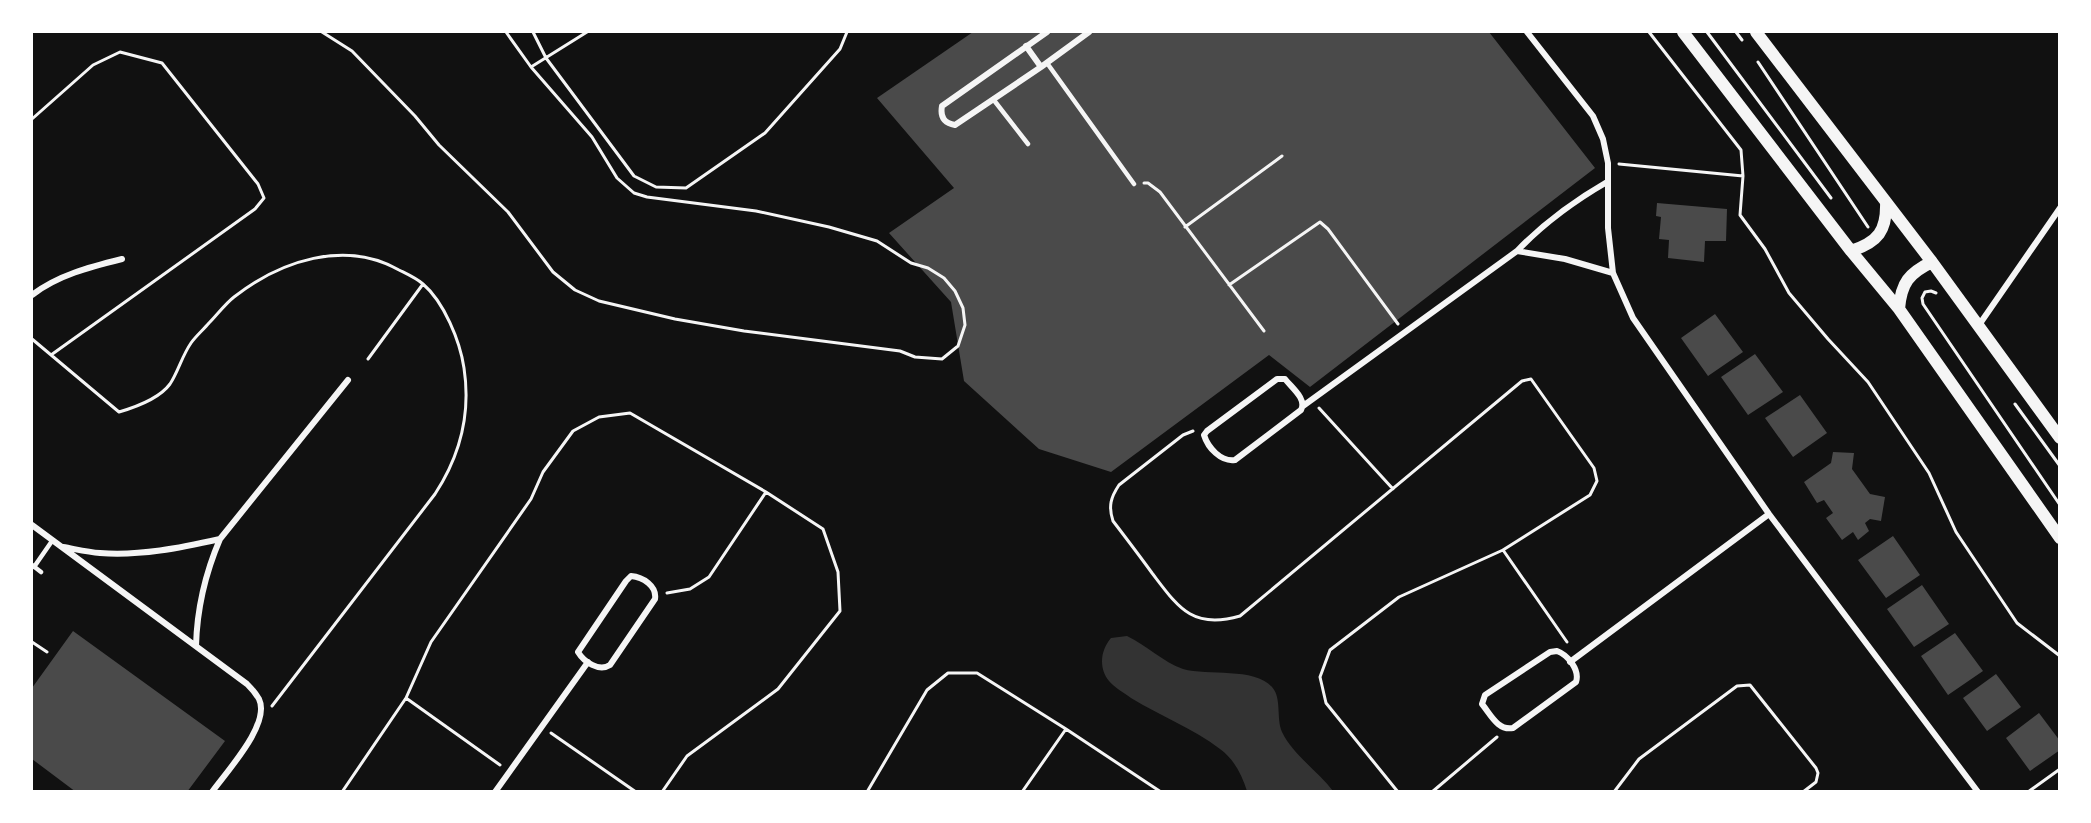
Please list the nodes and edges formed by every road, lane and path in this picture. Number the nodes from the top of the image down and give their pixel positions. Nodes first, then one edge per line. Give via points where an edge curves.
1 (322, 32) edge
2 (506, 32) edge
3 (533, 32) edge
4 (587, 32) edge
5 (848, 32) edge
6 (1047, 32) edge
7 (1089, 32) edge
8 (1527, 32) edge
9 (1649, 32) edge
10 (1683, 32) edge
11 (1707, 32) edge
12 (1736, 32) edge
13 (1756, 32) edge
14 (1744, 43) dead end
15 (1026, 46) junction
16 (546, 58) junction
17 (1757, 61) dead end
18 (1044, 65) junction
19 (531, 67) junction
20 (993, 99) junction
21 (32, 119) edge
22 (1028, 144) dead end
23 (1282, 156) dead end
24 (1608, 163) junction
25 (1743, 176) junction
26 (1607, 182) junction
27 (1134, 184) joint
28 (1886, 202) junction
29 (1836, 204) dead end
30 (2060, 208) edge
31 (1185, 226) junction
32 (1869, 233) dead end
33 (1517, 251) junction
34 (1851, 251) junction
35 (122, 259) dead end
36 (1932, 262) junction
37 (1612, 273) junction
38 (423, 284) dead end
39 (1229, 285) junction
40 (1937, 294) dead end
41 (32, 295) edge
42 (1899, 309) junction
43 (1978, 325) junction
44 (1264, 331) dead end
45 (1404, 332) junction
46 (51, 355) dead end
47 (368, 359) dead end
48 (348, 380) dead end
49 (1312, 400) junction
50 (1303, 406) junction
51 (1207, 431) junction
52 (2060, 438) edge
53 (1394, 490) junction
54 (766, 492) dead end
55 (2060, 505) edge
56 (1769, 514) junction
57 (32, 525) edge
58 (2060, 538) edge
59 (220, 539) junction
60 (52, 541) junction
61 (61, 547) junction
62 (1503, 550) junction
63 (33, 566) edge
64 (41, 572) dead end
65 (656, 592) junction
66 (32, 642) edge
67 (196, 646) junction
68 (47, 652) dead end
69 (2060, 656) edge
70 (1577, 658) junction
71 (588, 662) junction
72 (1570, 662) junction
73 (406, 698) dead end
74 (542, 726) junction
75 (1066, 729) junction
76 (1506, 729) junction
77 (2060, 769) edge
78 (510, 771) junction
79 (213, 792) edge
80 (495, 792) edge
81 (636, 792) edge
82 (867, 792) edge
83 (1022, 792) edge
84 (1161, 792) edge
85 (1398, 792) edge
86 (1432, 792) edge
87 (1614, 792) edge
88 (1803, 792) edge
89 (1978, 792) edge
90 (2028, 792) edge

1 - 19 path via 352,51 508,212 553,272 586,296 675,319 900,351 915,357 942,358 958,346 965,325 963,308 944,278 877,241 829,226 634,193 617,178 592,137
2 - 19 path
3 - 16 path
4 - 16 path
5 - 16 path via 840,48 765,133 686,188 656,187 634,176
6 - 15 street
7 - 18 street
8 - 24 street via 1593,116
9 - 25 path via 1740,150
10 - 34 main road
11 - 29 path
12 - 14 path
13 - 28 main road
15 - 18 street
15 - 20 street via 942,106 941,113 943,119 955,125
16 - 19 path
17 - 32 path
18 - 20 street
18 - 27 lane
20 - 22 lane
21 - 46 path via 93,65 120,52 162,63 258,184 264,198 255,209
23 - 31 path
24 - 25 path
24 - 26 street
25 - 69 path via 1740,215 1765,249 1789,293 1869,382 1929,473 1956,532 2017,623
26 - 33 street via 1560,212
26 - 37 street
27 - 31 path via 1148,183 1160,192
28 - 34 main road via 1886,219 1880,235 1867,246
28 - 36 main road
30 - 43 street
31 - 39 path
33 - 37 street via 1566,259
33 - 45 street
34 - 42 main road
35 - 41 street via 79,270
36 - 42 main road via 1907,279 1900,293
36 - 43 main road
37 - 56 street via 1633,318
38 - 47 path
39 - 44 path
39 - 45 path via 1320,222
40 - 55 path via 1925,292 1923,304
42 - 58 main road
43 - 52 main road
45 - 49 street
48 - 59 street
49 - 50 street
49 - 53 path
50 - 51 street via 1285,379 1277,379
50 - 51 street via 1235,460 1222,459 1206,440
51 - 53 path via 1183,435 1119,485 1110,503 1113,520 1178,606 1197,617 1219,620 1240,616
53 - 62 path via 1522,381 1531,379 1594,468 1597,481 1590,495
54 - 65 path via 709,577 679,592
56 - 70 street
56 - 89 street
57 - 60 street
59 - 61 street via 139,553
59 - 67 street via 201,591
60 - 61 street
60 - 63 lane
61 - 67 street
62 - 70 path
62 - 85 path via 1400,597 1330,650 1320,677 1326,703
63 - 64 lane
65 - 71 street via 610,665 605,669
65 - 71 street via 638,577 631,576 626,581 580,646 578,652
66 - 68 path
67 - 79 street via 247,684 260,700 261,719 252,737
70 - 72 street
71 - 74 street
72 - 76 street via 1578,676 1576,682 1514,728
72 - 76 street via 1563,653 1550,652 1485,695 1482,704
73 - 78 path
74 - 78 street
74 - 81 path
75 - 82 path via 977,673 948,673 927,690
75 - 83 path
75 - 84 path
76 - 86 path
77 - 90 path
78 - 80 street
87 - 88 path via 1639,759 1744,684 1750,685 1816,768 1816,782

